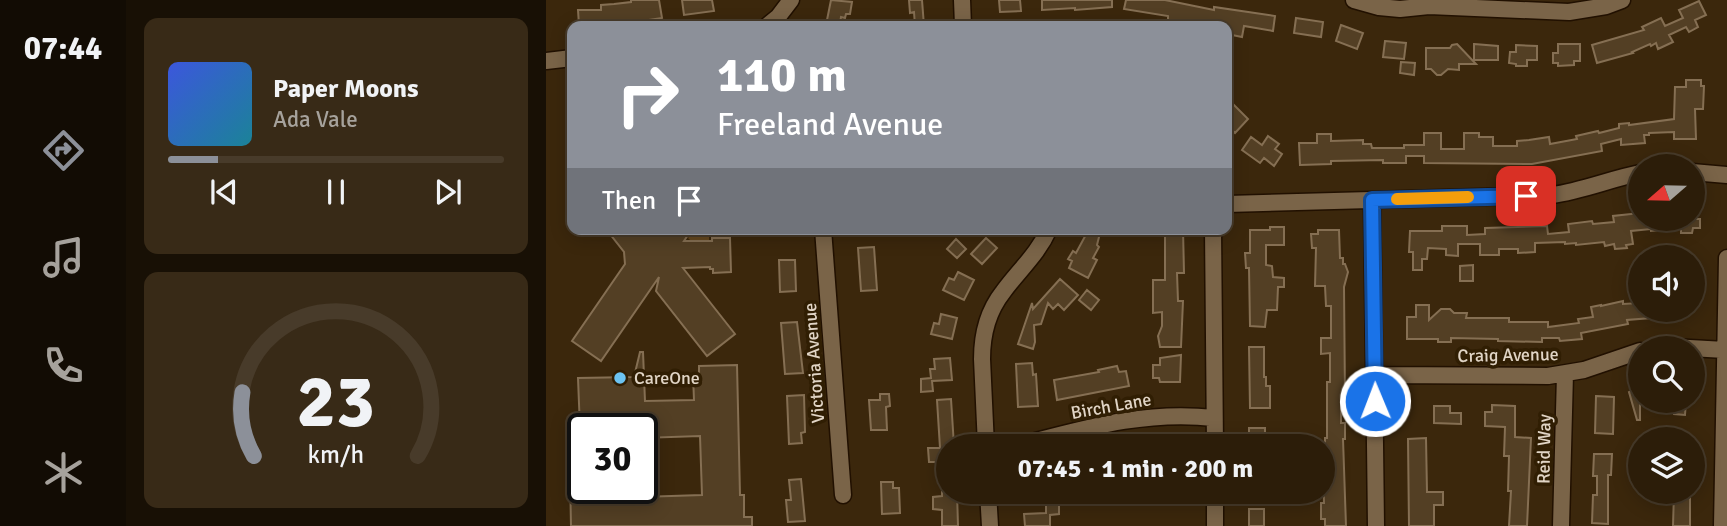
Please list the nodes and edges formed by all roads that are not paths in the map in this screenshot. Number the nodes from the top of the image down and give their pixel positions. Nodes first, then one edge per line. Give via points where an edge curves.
1 (791, 0) edge
2 (962, 0) edge
3 (1353, 0) edge
4 (1622, 0) edge
5 (1543, 6) edge
6 (773, 21) edge
7 (963, 21) edge
8 (567, 59) edge
9 (546, 61) edge
10 (1705, 173) edge
11 (1727, 175) edge
12 (1628, 176) edge
13 (1372, 200) junction
14 (1232, 204) edge
15 (823, 235) edge
16 (1046, 235) edge
17 (1213, 235) edge
18 (1727, 258) edge
19 (1705, 349) edge
20 (1726, 350) edge
21 (1628, 355) edge
22 (1565, 374) junction
23 (1374, 376) junction
24 (1214, 418) junction
25 (985, 434) edge
26 (1064, 434) edge
27 (1214, 434) edge
28 (1725, 489) edge
29 (843, 495) dead end
30 (989, 504) edge
31 (1215, 504) edge
32 (990, 526) edge
33 (1215, 526) edge
34 (1376, 526) edge
35 (1561, 526) edge
36 (1722, 526) edge

1 - 6 street
2 - 7 street
3 - 5 street via 1400,9
4 - 5 street via 1587,11
8 - 9 street
10 - 11 street
12 - 13 street via 1552,195
13 - 14 street
13 - 23 street
15 - 29 street, Victoria Avenue
16 - 25 street via 1002,293 986,327 982,346
17 - 24 street
18 - 20 street
19 - 20 street
20 - 28 street
21 - 22 street, Craig Avenue
22 - 23 street, Craig Avenue
22 - 35 street, Reid Way
23 - 34 street
24 - 26 street, Birch Lane via 1141,418
24 - 27 street
28 - 36 street
30 - 32 street
31 - 33 street

